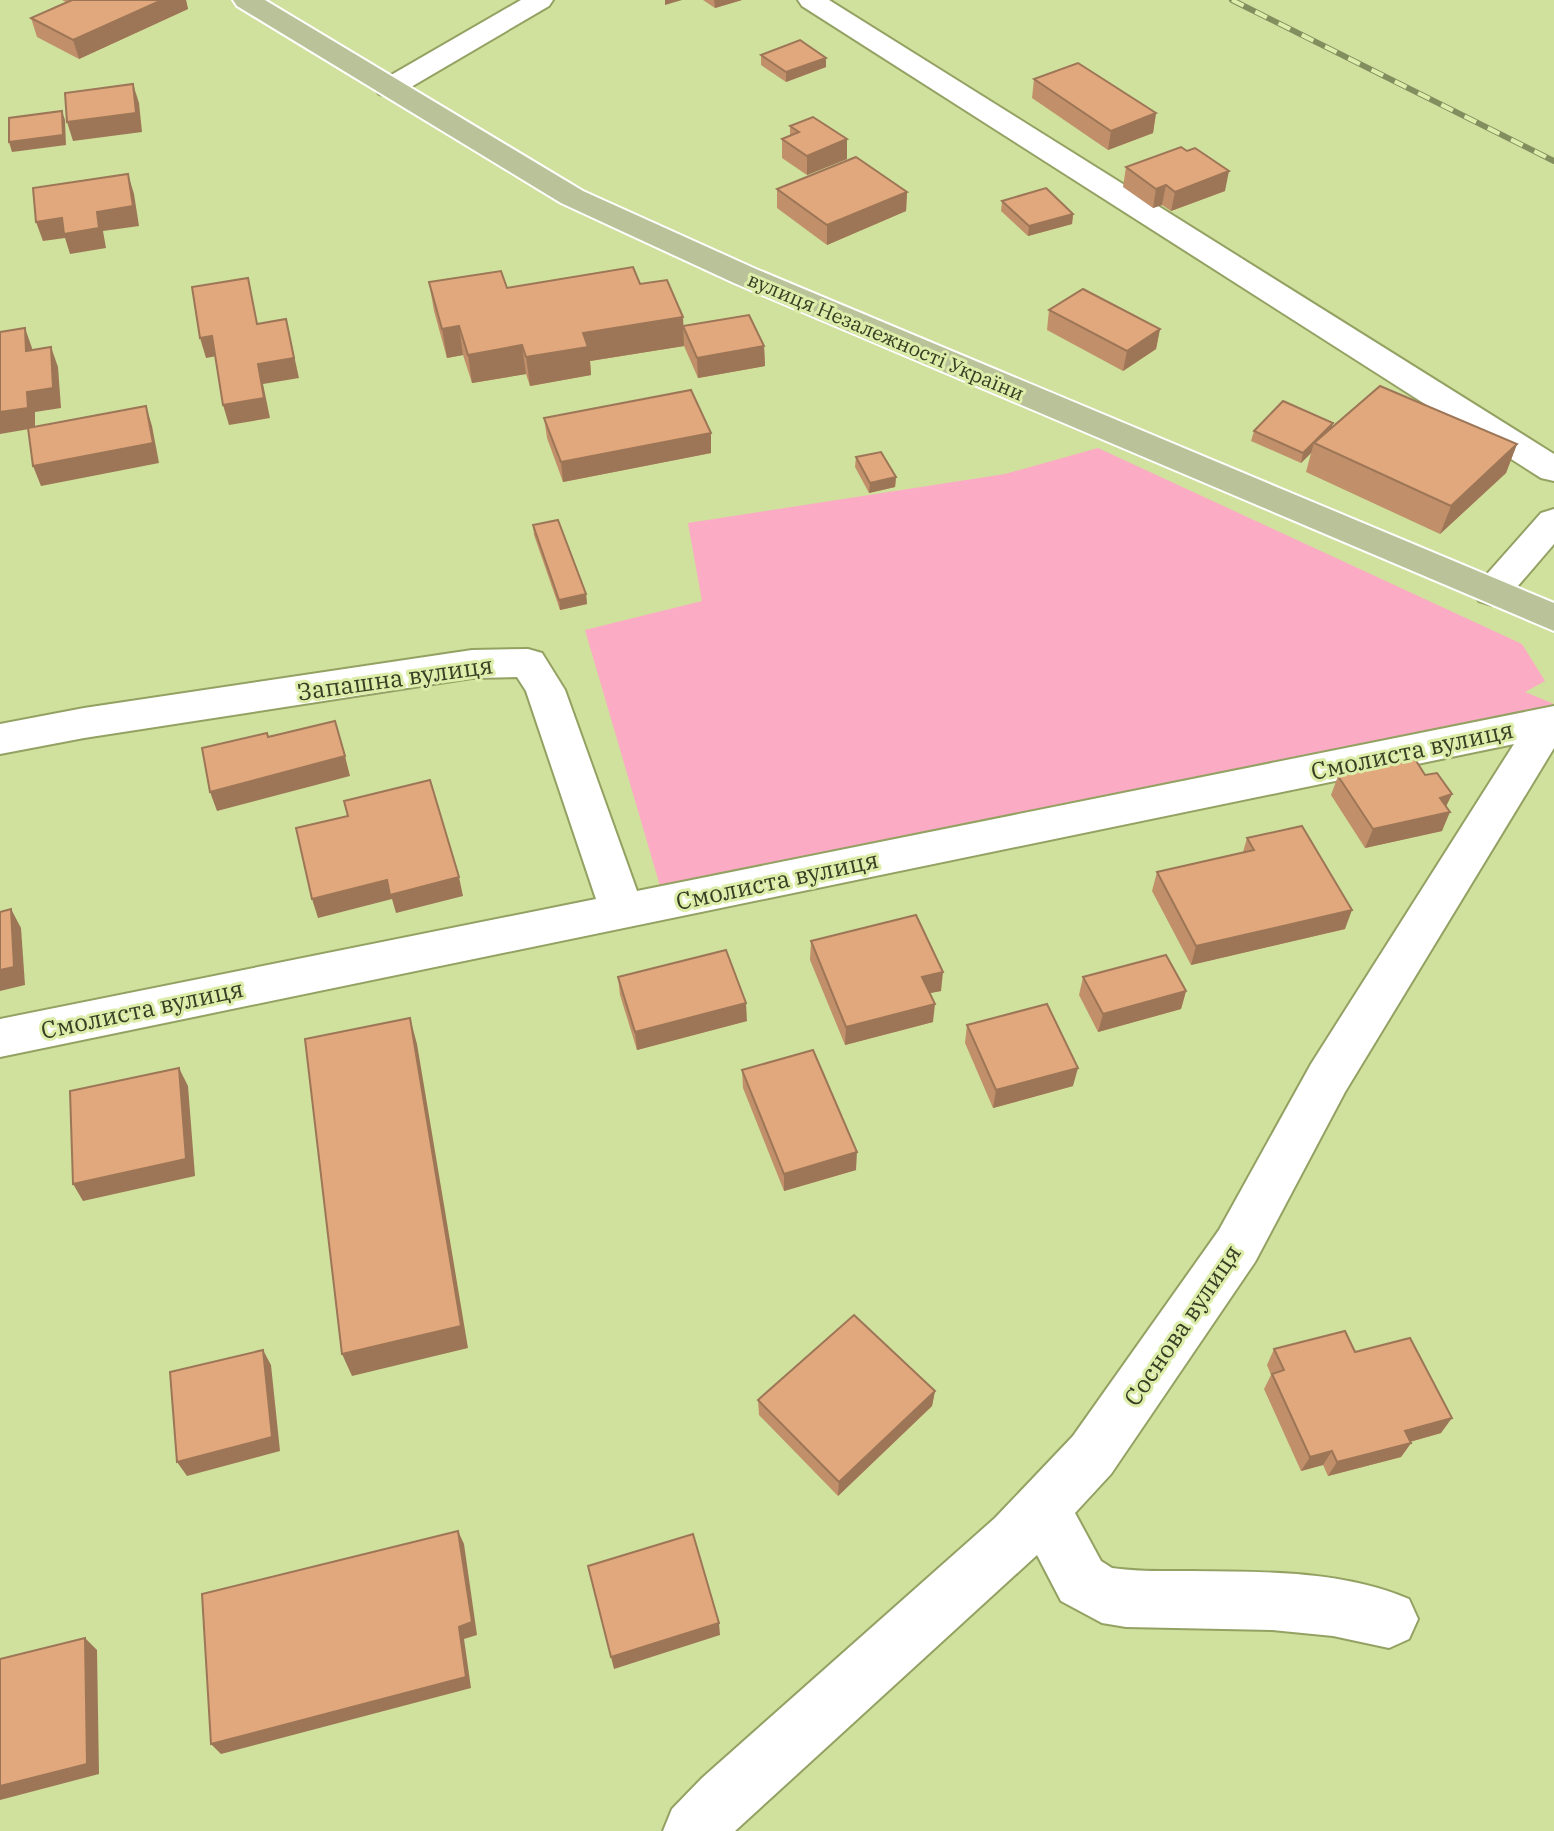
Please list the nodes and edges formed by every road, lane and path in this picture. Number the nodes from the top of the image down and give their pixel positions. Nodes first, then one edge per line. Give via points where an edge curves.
1 (246, 0) edge
2 (540, 0) edge
3 (811, 0) edge
4 (389, 88) junction
5 (1554, 470) edge
6 (1554, 521) edge
7 (1492, 592) junction
8 (1554, 618) edge
9 (1552, 722) edge
10 (0, 739) edge
11 (622, 911) junction
12 (0, 1038) edge
13 (1044, 1507) junction
14 (1389, 1619) dead end
15 (717, 1820) edge

1 - 4 main road, вулиця Незалежності України
2 - 4 street
3 - 5 street
4 - 7 main road, вулиця Незалежності України via 572,197
6 - 7 street
7 - 8 main road, вулиця Незалежності України
9 - 11 street, Смолиста вулиця
9 - 13 street, Соснова вулиця via 1328,1078 1237,1246 1092,1455
10 - 11 street, Запашна вулиця via 472,664 528,663 545,690
11 - 12 street, Смолиста вулиця
13 - 14 street via 1081,1581 1102,1595 1272,1601
13 - 15 street, Соснова вулиця

